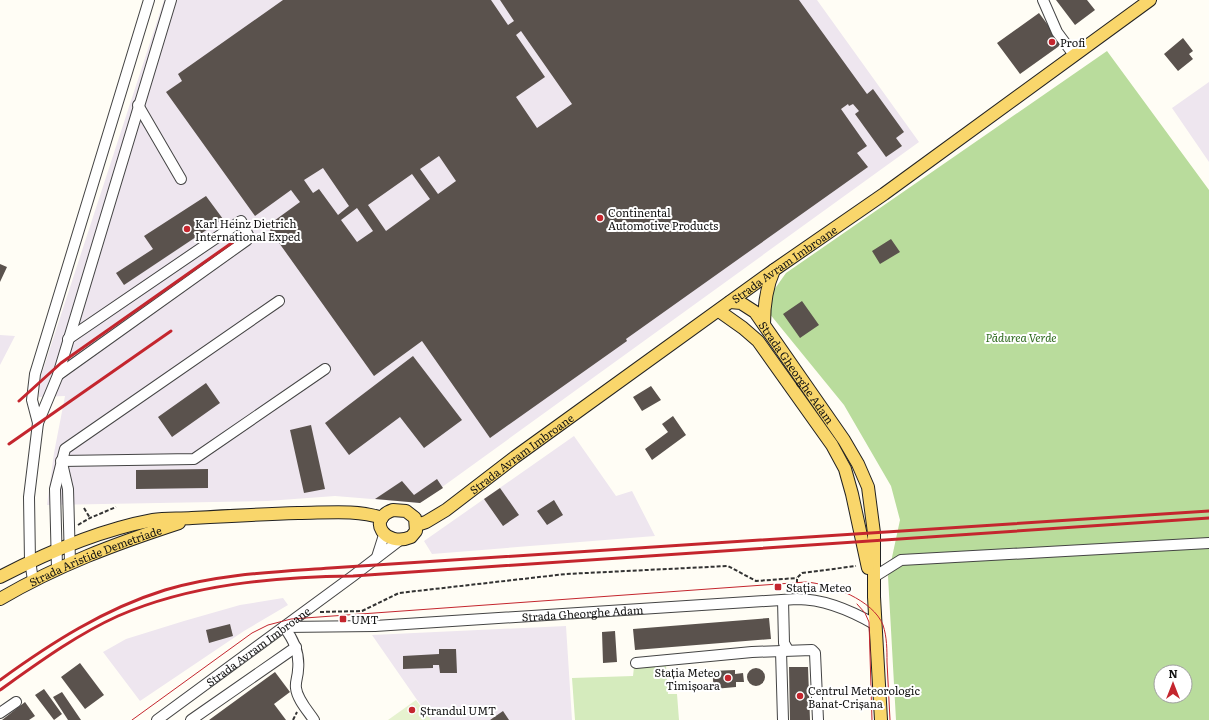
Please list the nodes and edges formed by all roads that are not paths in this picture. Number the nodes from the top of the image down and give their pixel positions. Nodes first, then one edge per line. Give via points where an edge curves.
1 (149, 0) edge
2 (171, 0) edge
3 (1043, 0) edge
4 (1150, 0) edge
5 (1074, 55) junction
6 (138, 105) junction
7 (181, 179) dead end
8 (774, 270) junction
9 (279, 301) dead end
10 (730, 302) junction
11 (719, 311) junction
12 (764, 324) junction
13 (68, 339) junction
14 (325, 369) dead end
15 (58, 375) junction
16 (38, 423) junction
17 (61, 461) junction
18 (193, 518) junction
19 (382, 518) junction
20 (417, 525) junction
21 (384, 535) junction
22 (400, 540) junction
23 (1209, 544) edge
24 (69, 545) junction
25 (56, 550) junction
26 (377, 557) junction
27 (30, 561) junction
28 (70, 562) junction
29 (58, 568) junction
30 (0, 576) edge
31 (874, 577) junction
32 (33, 580) junction
33 (874, 597) junction
34 (0, 599) edge
35 (783, 600) junction
36 (876, 625) junction
37 (284, 627) junction
38 (296, 647) junction
39 (784, 650) junction
40 (636, 663) dead end
41 (16, 702) dead end
42 (0, 713) edge
43 (157, 720) edge
44 (191, 720) edge
45 (314, 720) edge
46 (783, 720) edge
47 (818, 720) edge
48 (880, 720) edge

1 - 16 street via 35,374 32,400
2 - 6 street
3 - 5 street via 1057,32
4 - 5 main road, Strada Avram Imbroane
5 - 8 main road, Strada Avram Imbroane via 884,194
6 - 7 street
6 - 13 street
8 - 10 main road, Strada Avram Imbroane
8 - 12 main road via 768,284
9 - 17 street via 66,449
10 - 11 main road, Strada Avram Imbroane
10 - 12 main road, Strada Gheorghe Adam via 741,303 755,312
11 - 20 main road, Strada Avram Imbroane via 446,510
11 - 33 main road, Strada Gheorghe Adam via 758,341 832,445 845,469 852,494
12 - 31 main road, Strada Gheorghe Adam via 858,464 868,487 874,533
13 - 15 street
13 - 15 street via 241,221 249,233 250,237 247,240
14 - 17 street via 194,459
15 - 16 street
16 - 27 street via 29,498
17 - 24 street via 68,489
17 - 25 street via 55,489
18 - 19 main road, Strada Aristide Demetriade via 345,513
18 - 24 main road, Strada Aristide Demetriade via 154,520 116,529
18 - 28 main road, Strada Aristide Demetriade
19 - 20 main road via 389,511 400,510 412,515
19 - 21 main road via 380,527
20 - 22 main road via 414,534
21 - 22 main road
21 - 26 street
22 - 26 street, Strada Avram Imbroane
23 - 31 street via 901,560
24 - 25 main road, Strada Aristide Demetriade
24 - 28 street
25 - 27 main road, Strada Aristide Demetriade
25 - 29 street
26 - 37 street, Strada Avram Imbroane
27 - 30 main road, Strada Aristide Demetriade
27 - 32 street
28 - 29 main road, Strada Aristide Demetriade
29 - 32 main road, Strada Aristide Demetriade
31 - 33 main road, Strada Gheorghe Adam
32 - 34 main road, Strada Aristide Demetriade
33 - 36 main road, Strada Gheorghe Adam
35 - 36 street, Strada Gheorghe Adam via 797,598 824,601
35 - 37 street, Strada Gheorghe Adam via 390,625
35 - 39 street
36 - 48 main road, Strada Gheorghe Adam
37 - 38 street
37 - 43 street, Strada Avram Imbroane
38 - 44 street
38 - 45 street via 299,661 296,689
39 - 40 street
39 - 46 street
39 - 47 street via 815,651
41 - 42 street

